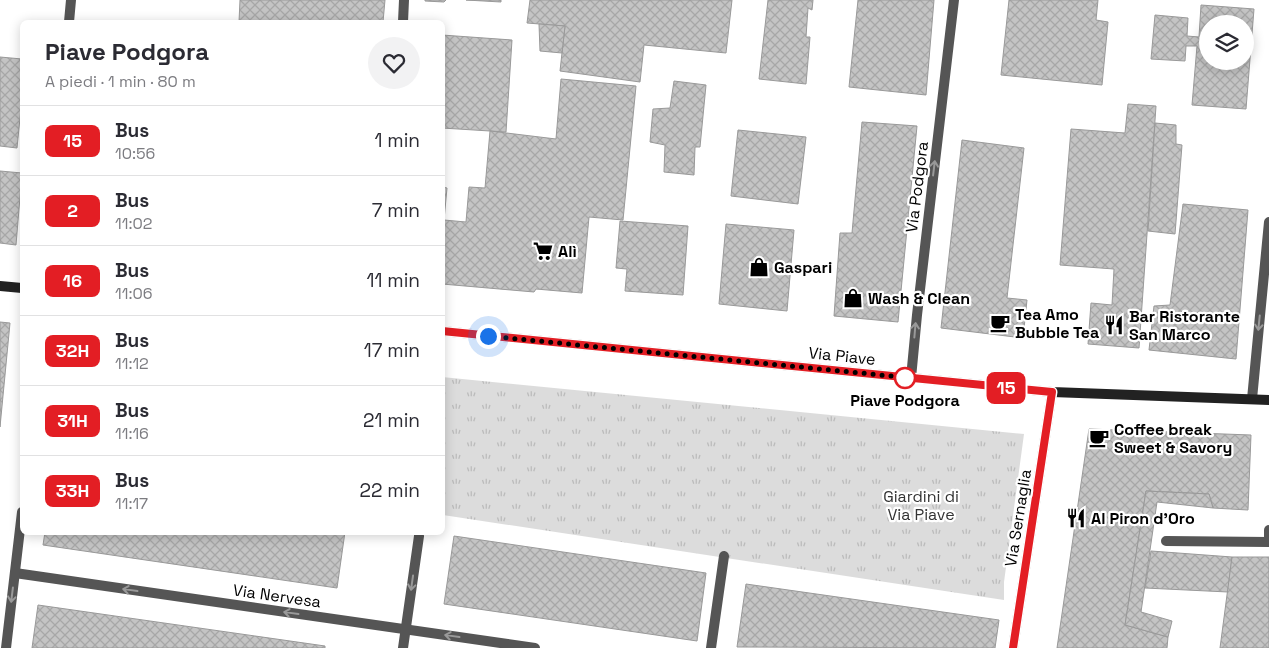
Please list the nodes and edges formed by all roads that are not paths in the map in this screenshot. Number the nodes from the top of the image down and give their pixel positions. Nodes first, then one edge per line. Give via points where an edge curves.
1 (71, 0) edge
2 (404, 0) edge
3 (954, 0) edge
4 (69, 20) edge
5 (403, 20) edge
6 (1269, 222) edge
7 (0, 286) edge
8 (20, 288) edge
9 (445, 331) edge
10 (911, 378) junction
11 (1052, 392) junction
12 (1252, 399) junction
13 (1269, 400) edge
14 (20, 529) edge
15 (1269, 530) edge
16 (419, 536) dead end
17 (1166, 541) dead end
18 (1269, 542) edge
19 (724, 556) dead end
20 (15, 573) junction
21 (406, 629) junction
22 (6, 648) edge
23 (403, 648) edge
24 (535, 648) edge
25 (711, 648) edge
26 (1014, 648) edge

1 - 4 street
2 - 5 street
10 -> 3 street, Via Podgora
6 -> 12 street
7 - 8 street
9 - 10 street, Via Piave
10 - 11 street, Via Piave
11 - 12 street, Via Piave
11 - 26 street, Via Sernaglia
12 - 13 street, Via Piave
14 - 20 street
15 - 18 street
16 -> 21 street
17 - 18 street
19 - 25 street
21 -> 20 street, Via Nervesa
20 -> 22 street
21 - 23 street
24 -> 21 street, Via Nervesa

